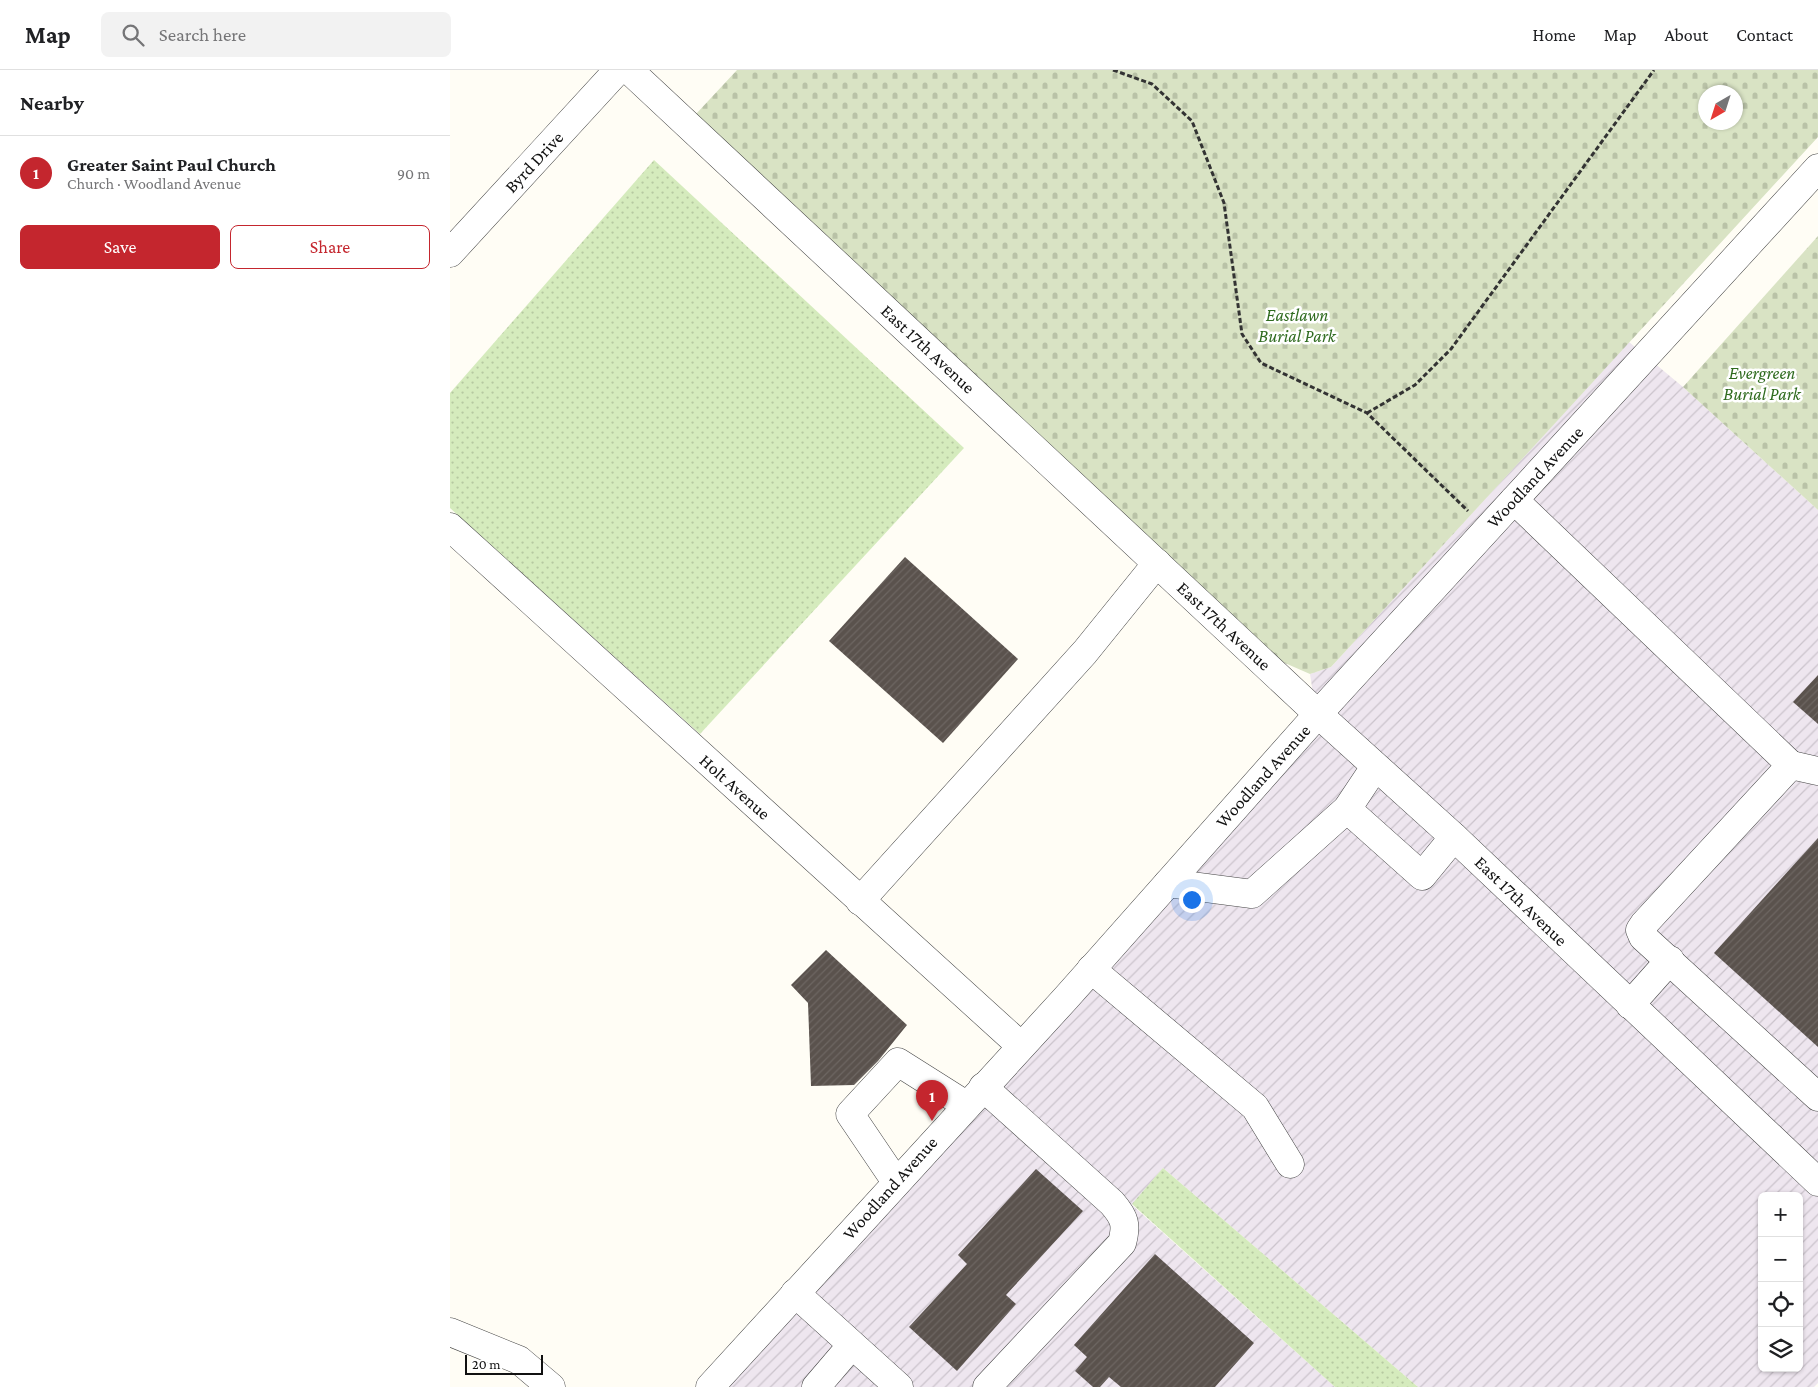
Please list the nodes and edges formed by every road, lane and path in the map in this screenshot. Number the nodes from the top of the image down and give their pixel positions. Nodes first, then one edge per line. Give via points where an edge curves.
1 (618, 70) edge
2 (630, 70) edge
3 (1113, 70) edge
4 (1654, 70) edge
5 (1818, 168) edge
6 (450, 253) edge
7 (1367, 413) junction
8 (1514, 500) junction
9 (450, 527) edge
10 (1486, 530) junction
11 (1157, 563) junction
12 (1318, 714) junction
13 (1792, 766) junction
14 (1375, 767) junction
15 (1818, 771) edge
16 (1347, 809) junction
17 (1454, 837) junction
18 (1168, 883) junction
19 (860, 900) junction
20 (1670, 960) junction
21 (1091, 969) junction
22 (1630, 1005) junction
23 (1021, 1046) junction
24 (974, 1096) junction
25 (1818, 1097) edge
26 (1290, 1164) dead end
27 (896, 1182) junction
28 (1818, 1182) edge
29 (795, 1293) junction
30 (450, 1332) edge
31 (851, 1346) junction
32 (551, 1387) edge
33 (710, 1387) edge
34 (816, 1387) edge
35 (899, 1387) edge
36 (986, 1387) edge

1 - 6 street, Byrd Drive
2 - 11 street, East 17th Avenue
3 - 7 path via 1152,84 1192,121 1224,203 1242,334 1261,363
4 - 7 path via 1451,349 1415,385
5 - 8 street, Woodland Avenue
7 - 10 path
8 - 10 street, Woodland Avenue
8 - 13 street
9 - 19 street, Holt Avenue
10 - 12 street, Woodland Avenue
11 - 12 street, East 17th Avenue
11 - 19 street via 1085,652
12 - 14 street, East 17th Avenue
12 - 18 street, Woodland Avenue
13 - 15 street
13 - 20 street via 1640,930 1643,937
14 - 16 street
14 - 17 street, East 17th Avenue
16 - 17 street via 1422,876
16 - 18 street via 1252,894
17 - 22 street, East 17th Avenue
18 - 21 street, Woodland Avenue
19 - 23 street, Holt Avenue
20 - 22 street
20 - 25 street
21 - 23 street, Woodland Avenue
21 - 26 street via 1255,1107
22 - 28 street, East 17th Avenue
23 - 24 street, Woodland Avenue
24 - 27 street, Woodland Avenue
24 - 27 street via 898,1062 850,1114
24 - 36 street via 1112,1204 1122,1214 1126,1230 1122,1243
27 - 29 street, Woodland Avenue
29 - 31 street
29 - 33 street, Woodland Avenue
30 - 32 street via 519,1360
31 - 34 street
31 - 35 street

